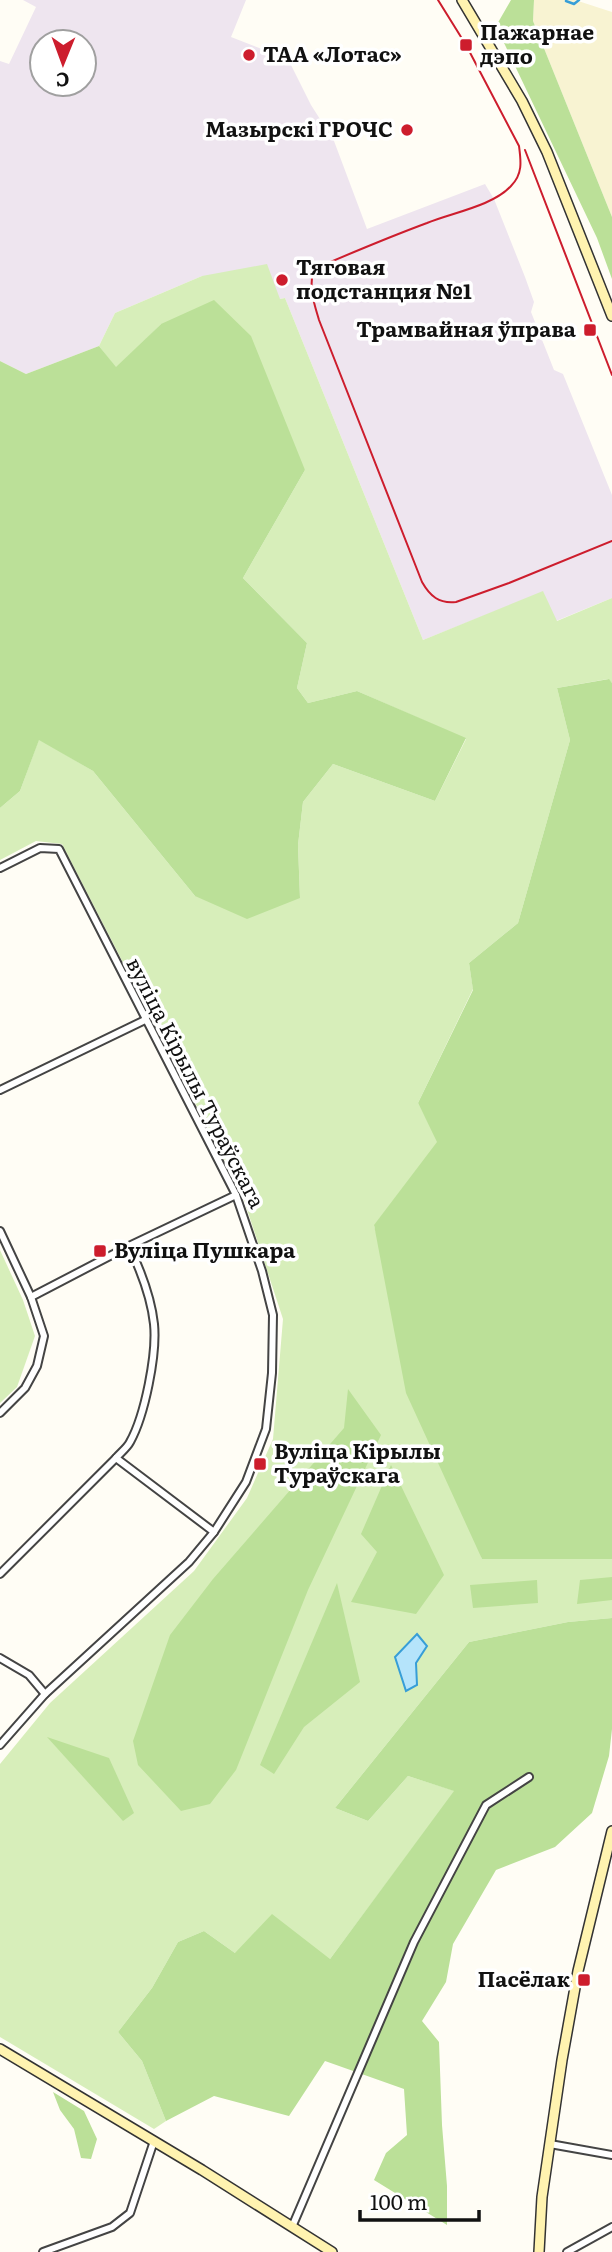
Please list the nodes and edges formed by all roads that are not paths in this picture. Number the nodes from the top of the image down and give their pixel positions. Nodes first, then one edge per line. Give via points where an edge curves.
1 (462, 0) edge
2 (612, 316) edge
3 (0, 868) edge
4 (145, 1020) junction
5 (0, 1090) edge
6 (236, 1195) junction
7 (0, 1231) edge
8 (129, 1246) junction
9 (31, 1297) junction
10 (0, 1413) edge
11 (116, 1458) junction
12 (214, 1532) junction
13 (0, 1574) edge
14 (0, 1658) edge
15 (45, 1694) junction
16 (0, 1745) edge
17 (529, 1777) dead end
18 (612, 1831) edge
19 (0, 2049) edge
20 (154, 2141) junction
21 (550, 2144) junction
22 (612, 2155) edge
23 (292, 2227) junction
24 (612, 2227) edge
25 (43, 2252) edge
26 (332, 2252) edge
27 (539, 2252) edge
28 (567, 2252) edge

1 - 2 main road via 544,145
3 - 4 street, вуліца Кірылы Тураўскага via 40,848 58,849
4 - 5 street
4 - 6 street, вуліца Кірылы Тураўскага
6 - 8 street
6 - 12 street, вуліца Кірылы Тураўскага via 273,1315 272,1373 266,1429 246,1482
7 - 9 street
8 - 9 street
8 - 11 street via 144,1279 154,1325 152,1368 130,1442
9 - 10 street via 44,1336 37,1366 25,1388
11 - 12 street
11 - 13 street
12 - 15 street, вуліца Кірылы Тураўскага via 189,1562
14 - 15 street via 29,1675
15 - 16 street, вуліца Кірылы Тураўскага
17 - 23 street via 486,1805 420,1931
18 - 21 main road via 578,1971
19 - 20 main road
20 - 23 main road
20 - 25 street via 130,2213 113,2227
21 - 22 street
21 - 27 main road
23 - 26 main road
24 - 28 street

